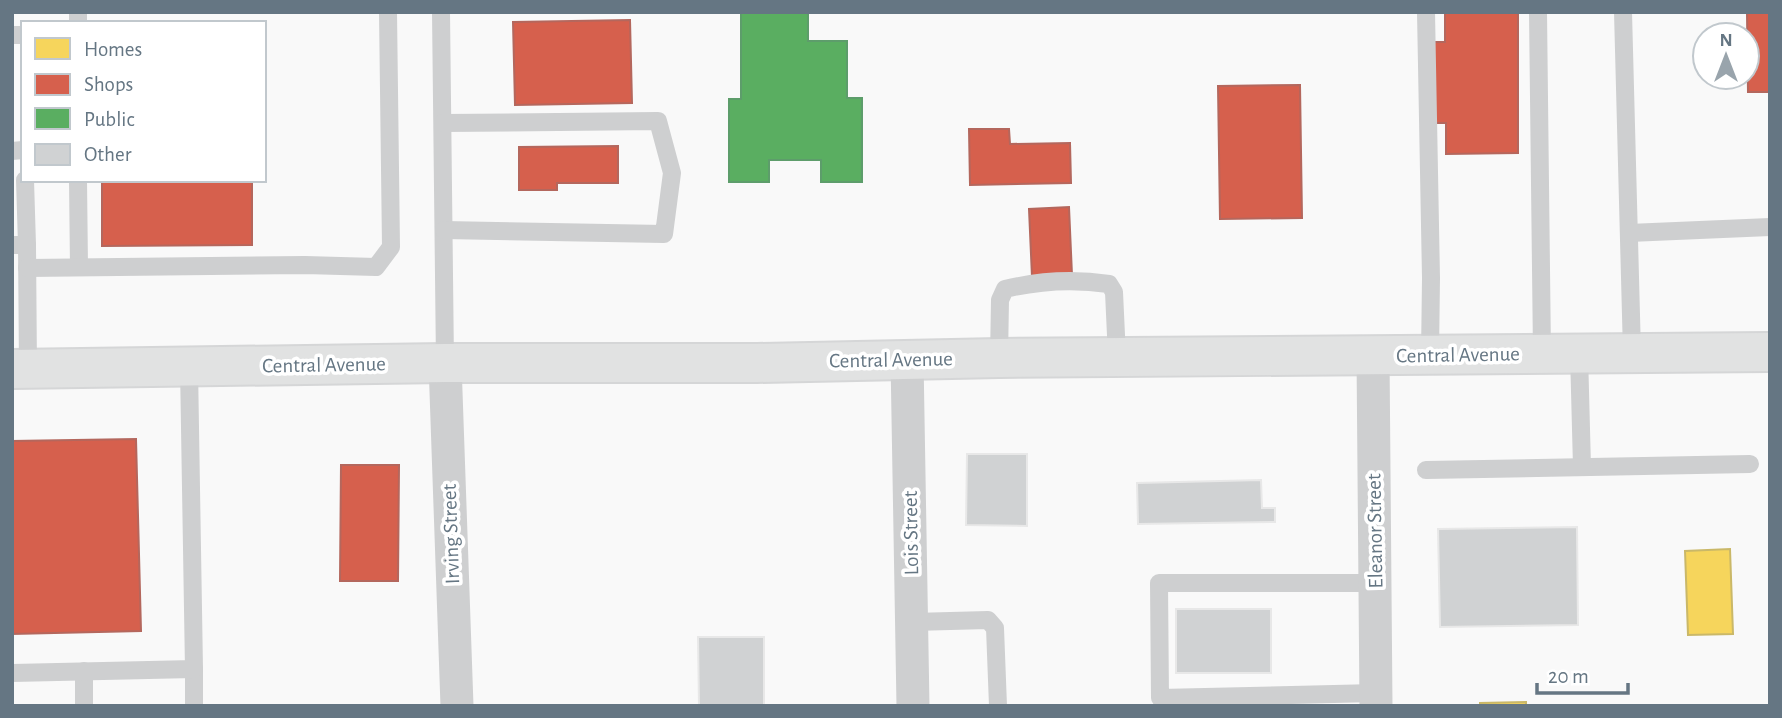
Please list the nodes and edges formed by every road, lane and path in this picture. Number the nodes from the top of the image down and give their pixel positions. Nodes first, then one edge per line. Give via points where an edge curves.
1 (388, 12) edge
2 (442, 12) edge
3 (1426, 12) edge
4 (1538, 12) edge
5 (1623, 12) edge
6 (443, 122) junction
7 (25, 182) edge
8 (79, 182) edge
9 (1770, 228) edge
10 (444, 230) junction
11 (1629, 233) junction
12 (20, 244) edge
13 (79, 267) junction
14 (27, 268) junction
15 (1770, 352) edge
16 (1579, 353) junction
17 (1632, 353) junction
18 (1542, 354) junction
19 (1373, 355) junction
20 (1430, 355) junction
21 (999, 358) junction
22 (1117, 358) junction
23 (907, 359) junction
24 (445, 363) junction
25 (189, 366) junction
26 (20, 369) edge
27 (1750, 464) dead end
28 (1582, 467) junction
29 (1426, 470) dead end
30 (1375, 583) junction
31 (913, 622) junction
32 (194, 669) junction
33 (84, 671) junction
34 (12, 673) edge
35 (1376, 699) edge
36 (85, 706) edge
37 (194, 706) edge
38 (457, 706) edge
39 (914, 706) edge
40 (998, 706) edge

1 - 13 lane via 391,247 376,267
2 - 6 lane
3 - 20 lane
4 - 18 lane
5 - 11 lane
6 - 10 lane
6 - 10 lane via 658,121 672,173 664,234
7 - 12 lane
8 - 13 lane
9 - 11 lane
10 - 24 lane
11 - 17 lane
12 - 14 lane
13 - 14 lane
14 - 26 lane
15 - 17 main road, Central Avenue
16 - 17 main road, Central Avenue
16 - 18 main road, Central Avenue
16 - 28 lane
18 - 20 main road, Central Avenue
19 - 20 main road, Central Avenue
19 - 22 main road, Central Avenue
19 - 30 street, Eleanor Street
21 - 22 main road, Central Avenue
21 - 22 lane via 1000,300 1005,289 1027,283 1094,282 1109,284 1114,292
21 - 23 main road, Central Avenue
23 - 24 main road, Central Avenue
23 - 31 street, Lois Street
24 - 25 main road, Central Avenue
24 - 38 street, Irving Street
25 - 26 main road, Central Avenue
25 - 32 lane
27 - 28 lane
28 - 29 lane
30 - 35 street, Eleanor Street
30 - 35 lane via 1159,583 1159,596 1160,698
31 - 39 street, Lois Street
31 - 40 lane via 988,620 995,628
32 - 33 lane
32 - 37 lane
33 - 34 lane
33 - 36 lane

